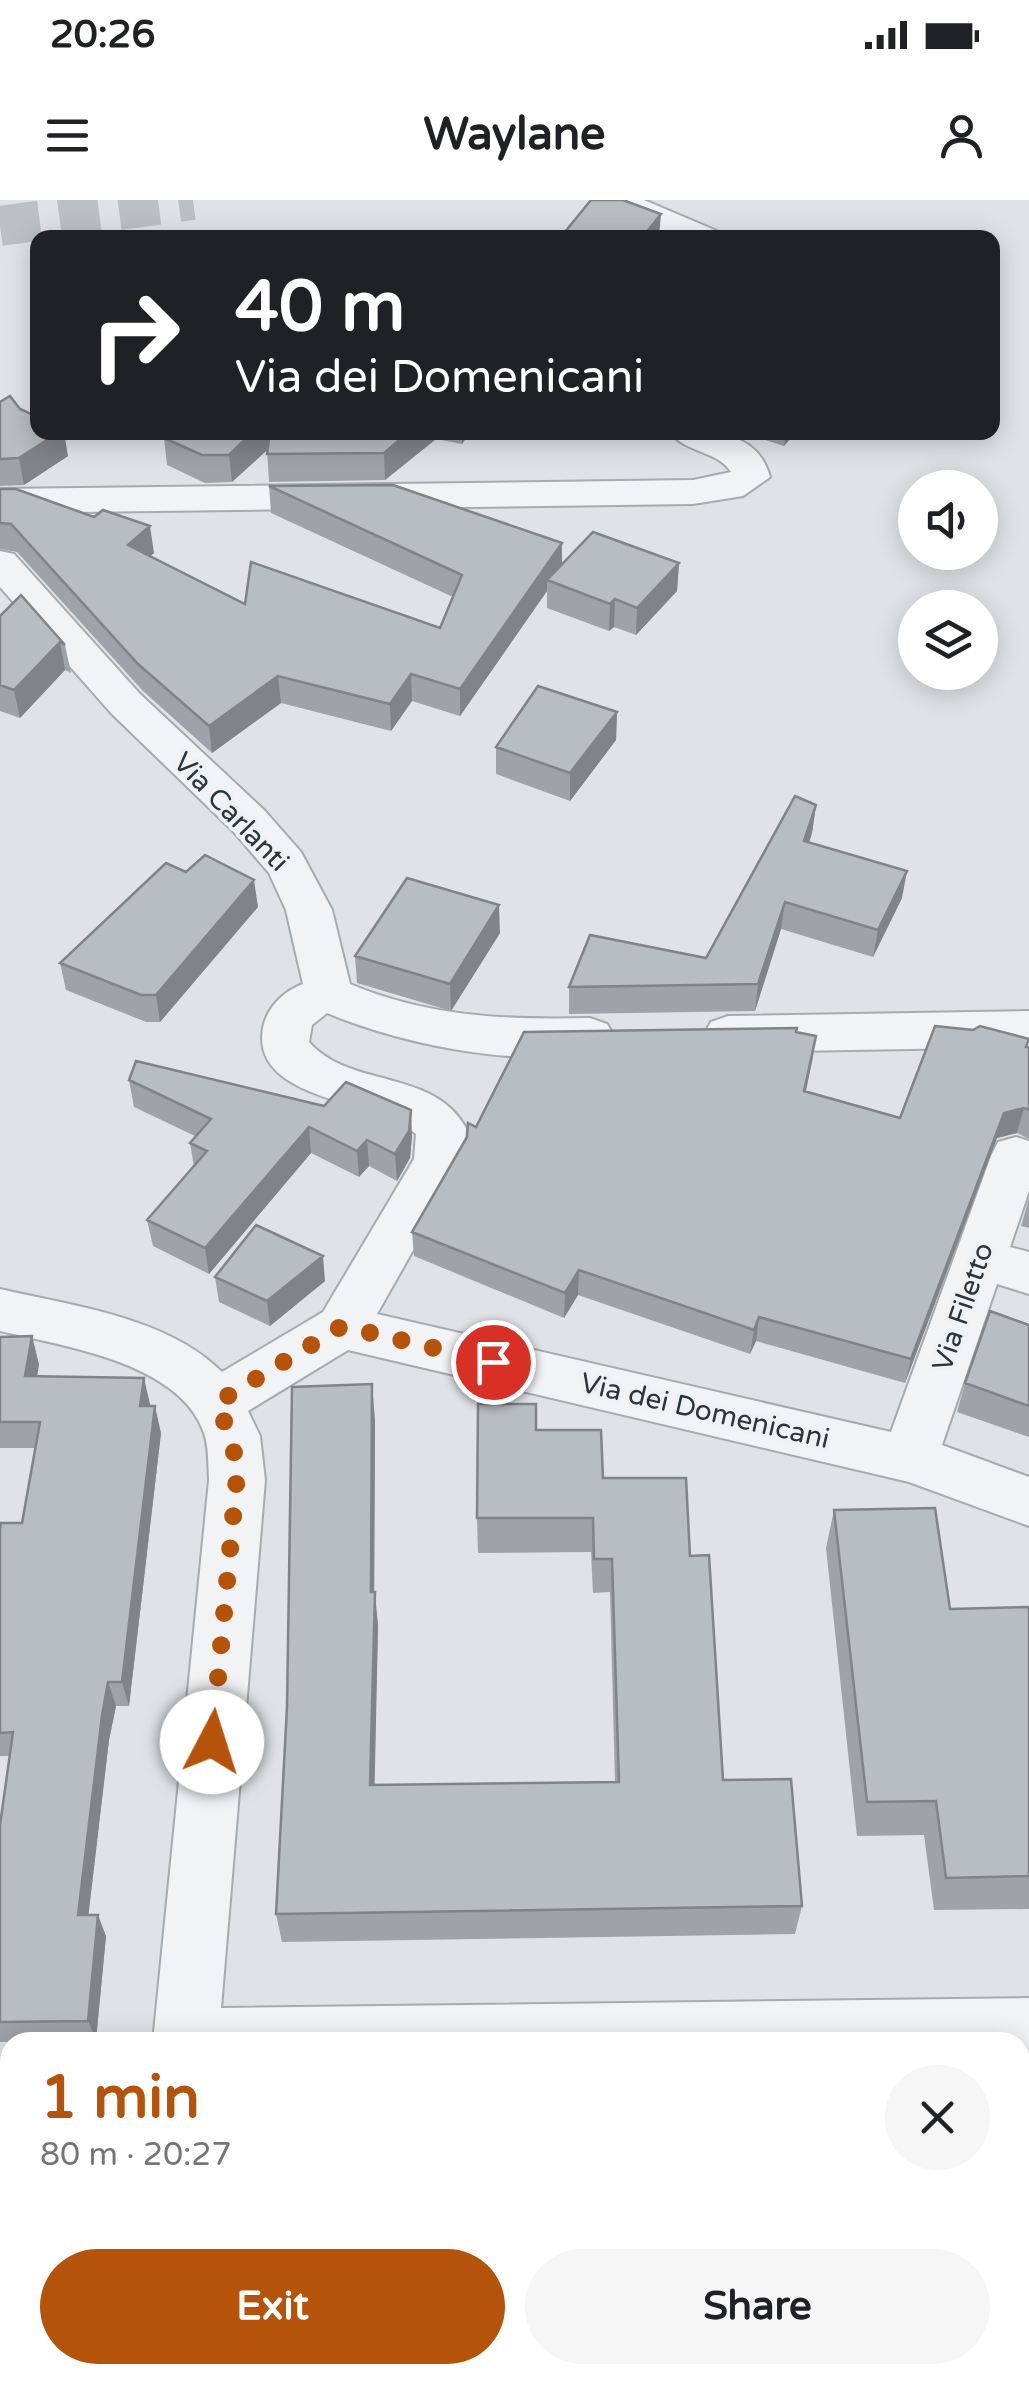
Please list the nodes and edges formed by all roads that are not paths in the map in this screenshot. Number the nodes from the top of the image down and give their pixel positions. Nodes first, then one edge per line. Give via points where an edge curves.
1 (615, 200) edge
2 (686, 230) edge
3 (707, 440) edge
4 (0, 502) edge
5 (0, 563) edge
6 (329, 994) junction
7 (1029, 1030) edge
8 (1016, 1156) dead end
9 (980, 1259) junction
10 (1029, 1273) edge
11 (0, 1310) edge
12 (342, 1326) junction
13 (218, 1402) junction
14 (910, 1459) junction
15 (1029, 1502) edge
16 (1029, 2030) edge
17 (186, 2032) edge
18 (888, 2032) edge

1 - 2 street
3 - 4 street via 746,462 751,477 729,488 694,492
5 - 6 street, Via Carlanti via 142,722 287,866 309,913
6 - 7 street via 399,1024 455,1036
6 - 12 street via 289,1018 284,1046 292,1059 316,1074 418,1108 443,1138 438,1160
8 - 9 street, Via Filetto
9 - 10 street
9 - 14 street, Via Filetto
11 - 13 street via 181,1364
12 - 13 street
12 - 14 street, Via dei Domenicani
13 - 17 street via 235,1446 237,1480
14 - 15 street, Via dei Domenicani
16 - 18 street

